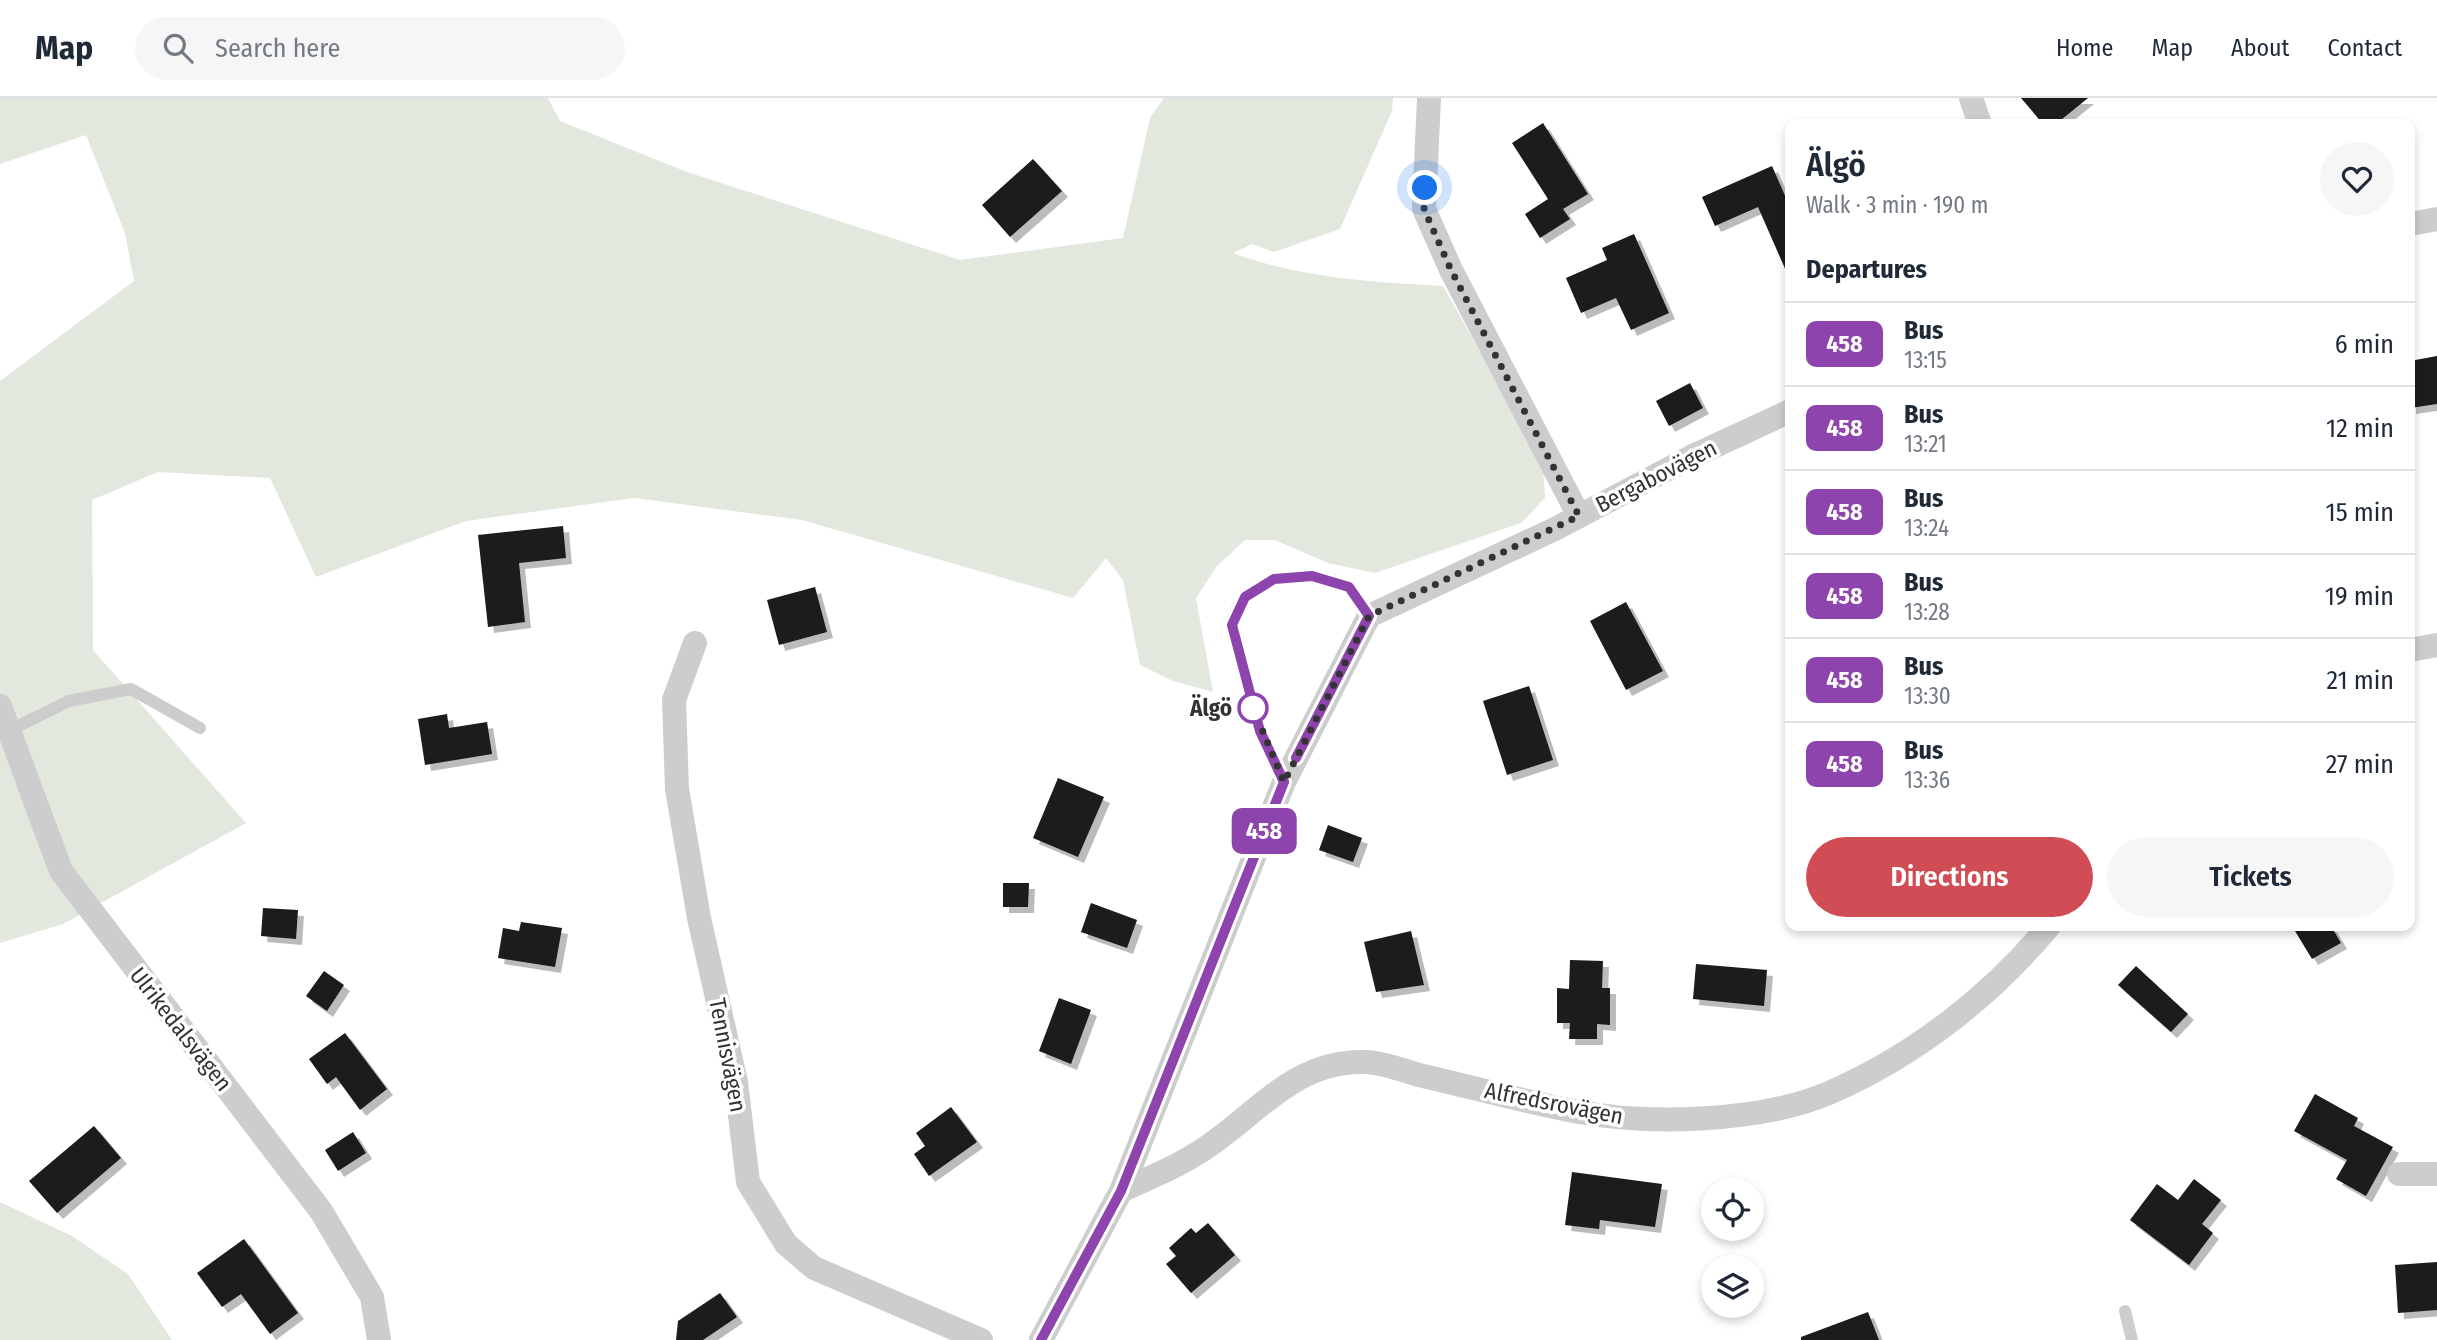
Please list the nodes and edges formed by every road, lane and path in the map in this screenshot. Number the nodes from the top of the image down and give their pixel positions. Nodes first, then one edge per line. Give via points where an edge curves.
1 (1429, 98) edge
2 (1971, 98) edge
3 (1978, 119) edge
4 (2437, 219) edge
5 (2415, 223) edge
6 (1785, 413) edge
7 (1579, 516) junction
8 (1369, 616) junction
9 (695, 643) dead end
10 (2437, 645) edge
11 (2415, 649) edge
12 (0, 706) edge
13 (200, 727) dead end
14 (4, 731) edge
15 (1284, 782) junction
16 (2045, 931) edge
17 (2399, 1174) dead end
18 (2437, 1174) edge
19 (1121, 1191) junction
20 (2126, 1311) dead end
21 (379, 1340) edge
22 (981, 1340) edge
23 (1041, 1340) edge
24 (2132, 1340) edge

1 - 7 street via 1424,209
2 - 3 street
4 - 5 street
6 - 7 street, Bergabovägen
7 - 8 street, Bergabovägen
8 - 15 street
8 - 15 lane via 1349,587 1312,576 1274,579 1245,597 1232,625 1260,731
9 - 22 street, Tennisvägen via 674,700 677,789 699,918 736,1082 748,1182 786,1244 814,1268
10 - 11 street
12 - 14 street, Ulrikedalsvägen
13 - 14 lane via 131,689 69,701
14 - 21 street, Ulrikedalsvägen via 61,871 321,1211 373,1297
15 - 19 street
16 - 19 street, Alfredsrovägen via 2014,968 1920,1044 1827,1094 1757,1112 1700,1119 1629,1119 1579,1112 1363,1061 1315,1069 1279,1087 1248,1118 1196,1155
17 - 18 street
19 - 23 street
20 - 24 lane

